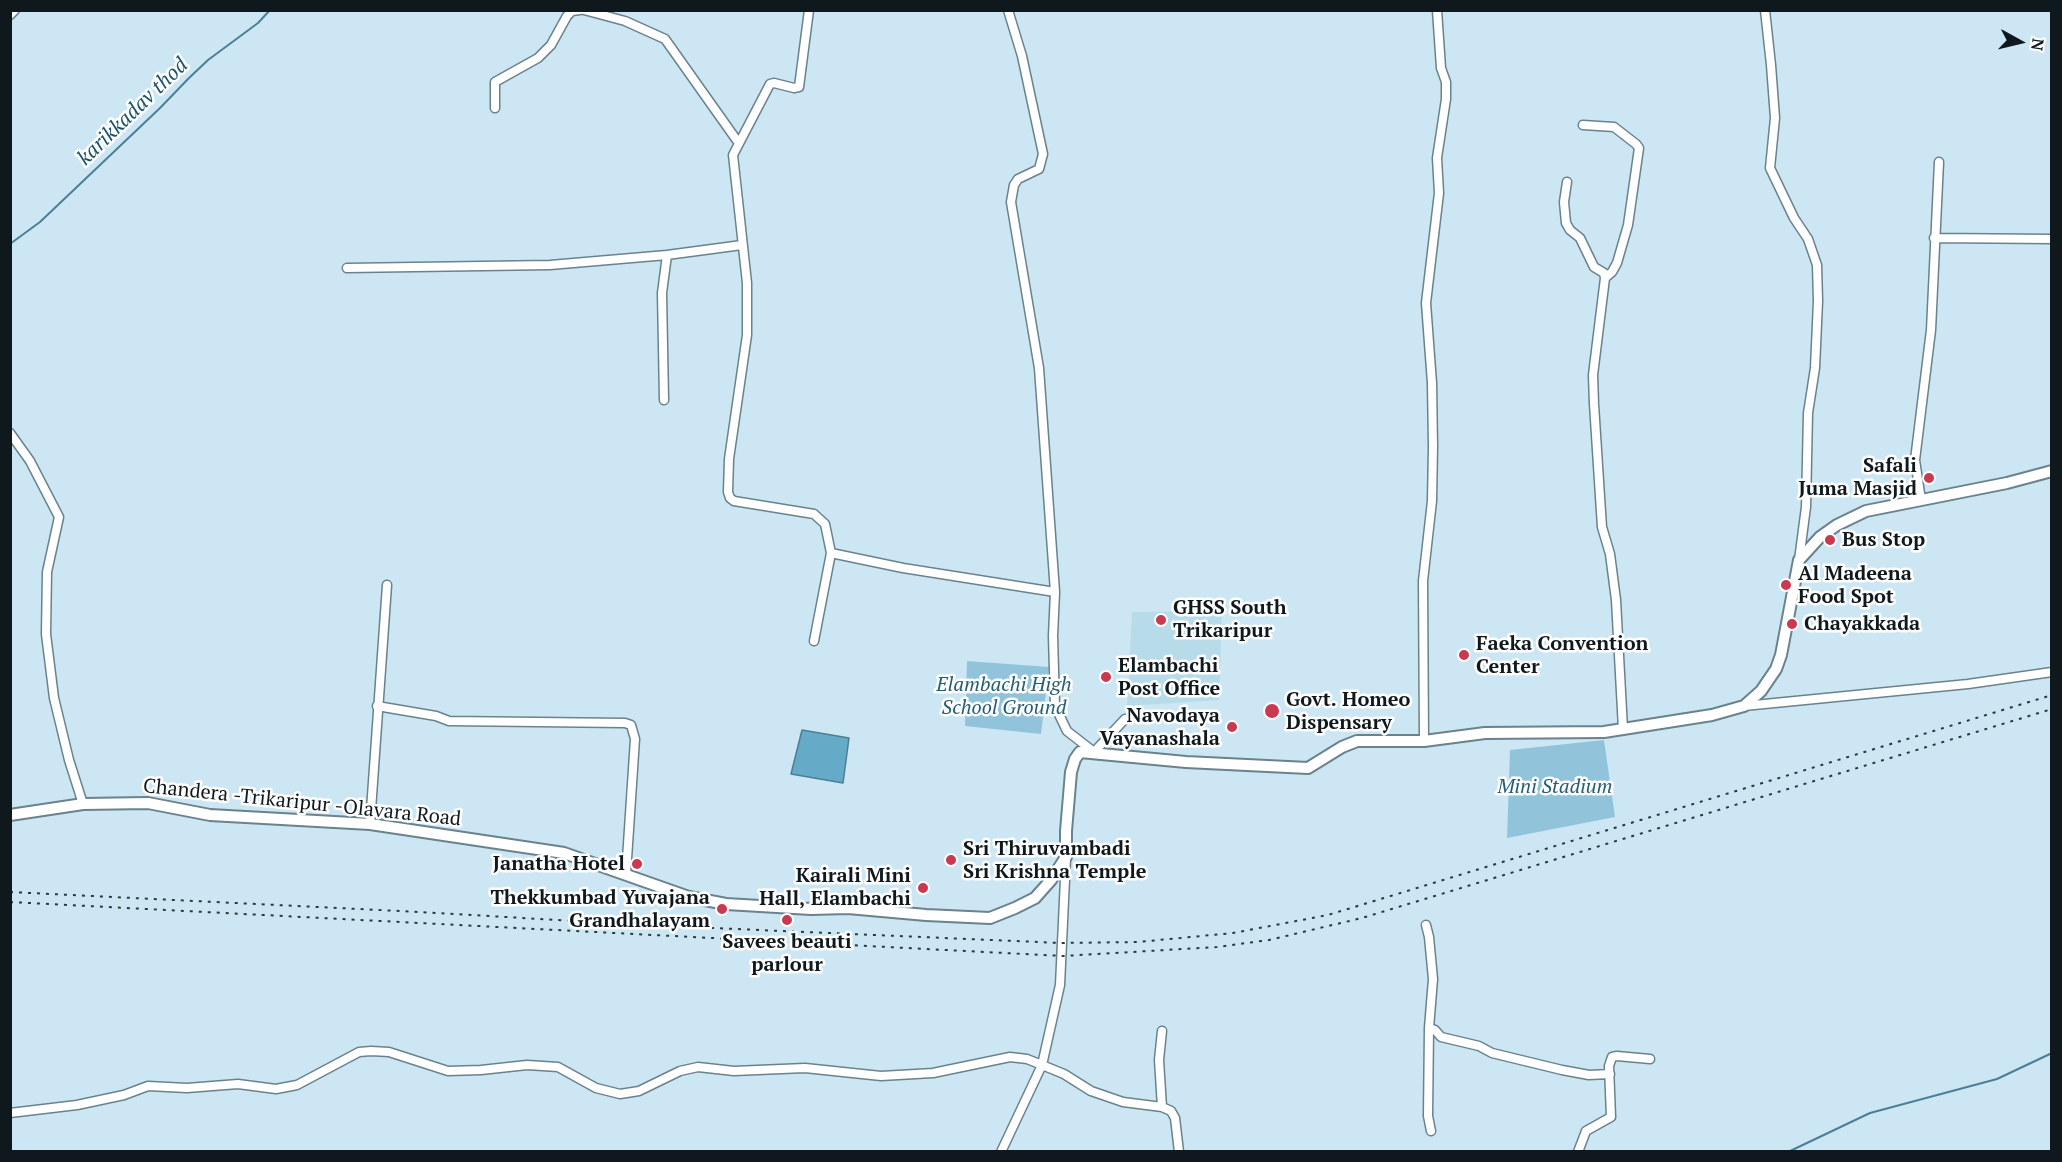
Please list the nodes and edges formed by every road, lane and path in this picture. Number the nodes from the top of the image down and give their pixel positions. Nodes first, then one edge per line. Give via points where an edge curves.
1 (15, 10) edge
2 (582, 10) edge
3 (809, 10) edge
4 (1008, 10) edge
5 (1437, 10) edge
6 (1765, 10) edge
7 (10, 15) edge
8 (495, 108) dead end
9 (1582, 125) dead end
10 (738, 142) junction
11 (1939, 162) dead end
12 (1567, 182) dead end
13 (1934, 238) junction
14 (2052, 239) edge
15 (742, 245) junction
16 (667, 255) junction
17 (347, 268) dead end
18 (1605, 278) junction
19 (664, 400) dead end
20 (10, 433) edge
21 (2052, 471) edge
22 (1921, 500) junction
23 (831, 553) junction
24 (1799, 560) junction
25 (387, 585) dead end
26 (1055, 592) junction
27 (814, 641) dead end
28 (2052, 672) edge
29 (377, 706) junction
30 (1744, 706) junction
31 (1125, 719) dead end
32 (1623, 729) junction
33 (1424, 741) junction
34 (1094, 752) junction
35 (83, 804) junction
36 (10, 815) edge
37 (370, 824) junction
38 (1066, 857) junction
39 (626, 874) junction
40 (1426, 925) dead end
41 (1429, 1028) junction
42 (1162, 1031) dead end
43 (1650, 1059) dead end
44 (1042, 1065) junction
45 (1610, 1074) junction
46 (1162, 1107) junction
47 (10, 1113) edge
48 (1431, 1131) dead end
49 (1001, 1152) edge
50 (1179, 1152) edge
51 (1578, 1152) edge

1 - 7 street
2 - 8 street via 567,16 551,45 538,58 495,82
2 - 10 street via 625,21 666,39
3 - 10 street via 799,87 770,84
4 - 26 street via 1043,154 1039,169 1014,185 1011,202 1039,368
5 - 33 street via 1446,99 1437,158 1439,192 1426,303 1433,447 1432,501 1423,580
6 - 24 street via 1774,118 1770,168 1808,239 1817,265 1815,368 1808,414 1806,507
9 - 18 street via 1614,127 1638,148 1628,225 1617,263
10 - 15 street via 733,155
11 - 13 street
12 - 18 street via 1566,223 1580,238 1593,267 1604,273
13 - 14 street
13 - 22 street via 1931,330 1915,460
15 - 16 street
15 - 23 street via 747,335 728,492 734,501 814,514 825,524
16 - 17 street via 550,266
16 - 19 street via 662,293
18 - 32 street via 1593,375 1594,404 1602,527 1616,600
20 - 35 street via 30,460 59,517 47,572 46,634 54,698
21 - 22 main road
22 - 24 main road via 1866,512 1837,525
23 - 26 street
23 - 27 street
24 - 30 main road via 1781,655 1769,681
25 - 29 street
26 - 34 street via 1055,706 1067,731
28 - 30 street
29 - 37 street
29 - 39 street via 449,721 631,725 635,739
30 - 32 main road
31 - 34 street
32 - 33 main road via 1485,733
33 - 34 main road via 1357,741 1308,768 1186,762
34 - 38 main road via 1080,752 1071,772
35 - 36 main road, Chandera -Trikaripur -Olavara Road
35 - 37 main road, Chandera -Trikaripur -Olavara Road via 148,803 210,815
37 - 39 main road, Chandera -Trikaripur -Olavara Road via 564,854
38 - 39 main road, Chandera -Trikaripur -Olavara Road via 1035,898 990,918 726,904 689,897
38 - 44 street via 1060,985
40 - 41 street via 1433,979
41 - 45 street via 1441,1037 1492,1053 1588,1075
41 - 48 street
42 - 46 street
43 - 45 street via 1612,1057
44 - 46 street via 1091,1091 1123,1102
44 - 47 street via 1010,1057 933,1073 881,1076 805,1068 734,1071 698,1067 680,1071 639,1091 620,1094 596,1088 558,1067 527,1065 448,1071 371,1051 359,1052 297,1085 276,1089 238,1084 148,1086 77,1105
44 - 49 street
45 - 51 street via 1611,1117 1586,1131
46 - 50 street via 1175,1118

